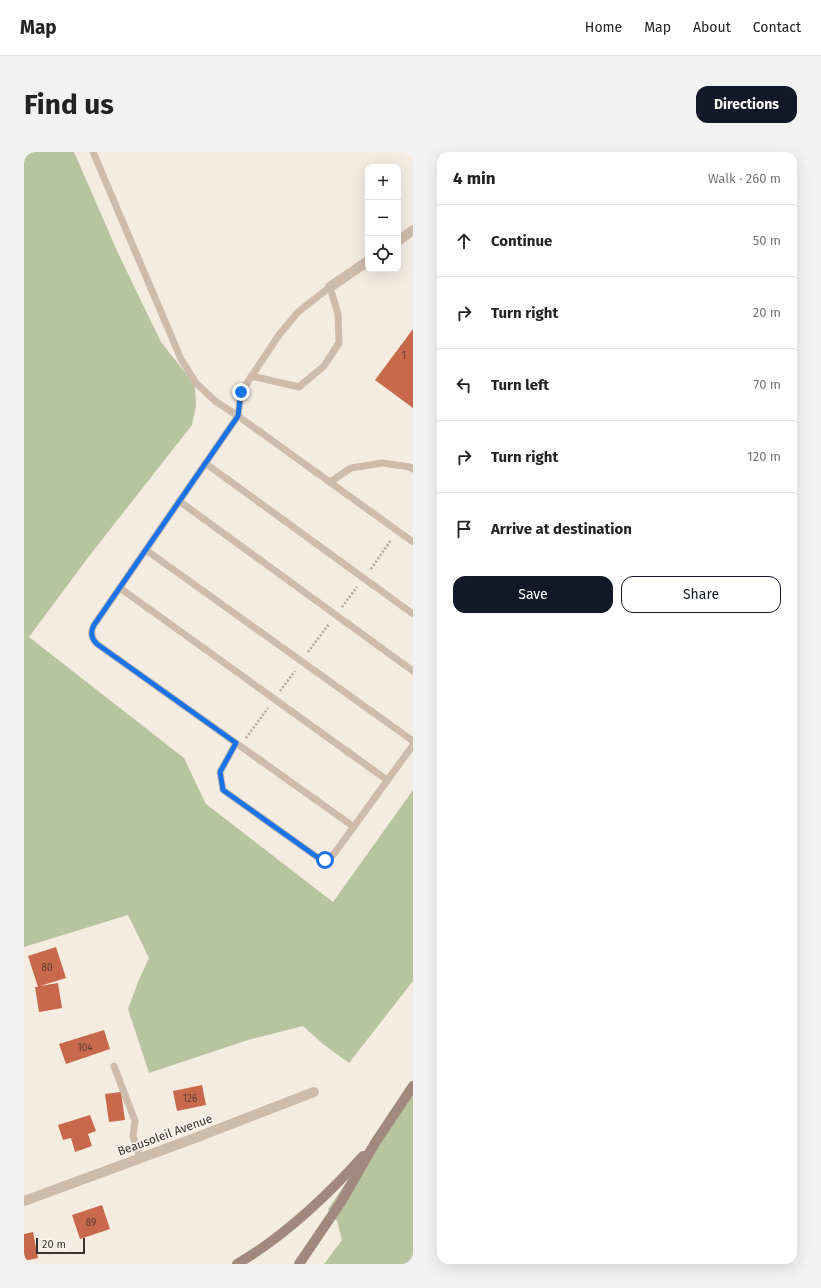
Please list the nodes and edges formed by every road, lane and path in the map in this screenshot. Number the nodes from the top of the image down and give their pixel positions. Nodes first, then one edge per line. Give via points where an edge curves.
1 (93, 152) edge
2 (413, 230) edge
3 (401, 238) edge
4 (365, 263) edge
5 (330, 287) junction
6 (252, 376) junction
7 (238, 416) junction
8 (205, 463) junction
9 (413, 469) edge
10 (330, 482) junction
11 (179, 501) junction
12 (397, 531) junction
13 (413, 542) edge
14 (146, 550) junction
15 (364, 578) junction
16 (120, 588) junction
17 (413, 614) edge
18 (336, 615) junction
19 (302, 661) junction
20 (413, 671) edge
21 (275, 699) junction
22 (413, 741) edge
23 (238, 745) junction
24 (413, 745) edge
25 (388, 780) junction
26 (354, 827) junction
27 (114, 1066) dead end
28 (413, 1086) edge
29 (314, 1092) dead end
30 (375, 1143) junction
31 (140, 1158) junction
32 (24, 1201) edge
33 (237, 1264) edge
34 (299, 1264) edge

1 - 7 lane via 181,359 196,382 215,401
2 - 3 street
4 - 5 street
5 - 6 lane via 298,312 279,335
5 - 6 lane via 338,314 339,342 324,366 299,387
6 - 7 lane via 241,392
7 - 8 lane
7 - 10 lane
8 - 11 lane
8 - 15 lane
9 - 10 lane via 382,463 351,468
10 - 12 lane
11 - 14 lane
11 - 18 lane
12 - 13 lane
12 - 15 path
14 - 16 lane
14 - 19 lane
15 - 17 lane
15 - 18 path
16 - 21 lane
16 - 23 lane via 92,628 95,641
18 - 19 path
18 - 20 lane
19 - 21 path
19 - 22 lane
21 - 23 path
21 - 25 lane
23 - 26 lane
23 - 26 lane via 220,772 223,790 311,853 325,860 334,854
24 - 25 lane
25 - 26 lane
27 - 31 lane via 135,1121 133,1136
28 - 30 street
29 - 31 street, Beausoleil Avenue
30 - 33 street via 291,1226
30 - 34 street via 341,1202
31 - 32 street, Beausoleil Avenue

